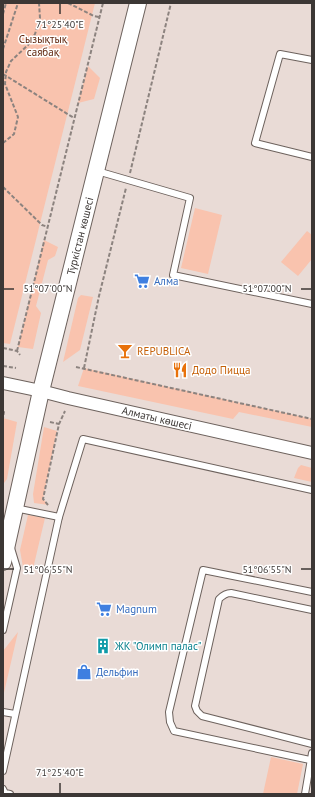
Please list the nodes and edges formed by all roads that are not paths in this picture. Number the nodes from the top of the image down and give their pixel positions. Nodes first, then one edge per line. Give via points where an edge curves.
1 (138, 3) edge
2 (312, 60) edge
3 (312, 157) edge
4 (96, 171) junction
5 (312, 304) edge
6 (3, 383) edge
7 (41, 391) junction
8 (312, 453) edge
9 (312, 490) edge
10 (15, 508) junction
11 (59, 517) junction
12 (8, 539) junction
13 (3, 562) edge
14 (312, 592) edge
15 (312, 610) edge
16 (3, 630) edge
17 (3, 712) edge
18 (15, 714) junction
19 (312, 744) edge
20 (312, 752) edge
21 (310, 760) junction
22 (3, 771) edge
23 (3, 789) edge
24 (10, 794) edge
25 (305, 794) edge

1 - 4 main road, Түркістан көшесі
2 - 3 lane via 280,54 255,142
4 - 5 lane via 190,198 173,275
4 - 7 main road, Түркістан көшесі
6 - 7 street, Алматы көшесі
7 - 8 street, Алматы көшесі
7 - 10 main road, Түркістан көшесі
9 - 11 lane via 83,439
10 - 11 lane
10 - 12 main road, Түркістан көшесі
11 - 18 lane
12 - 13 main road, Түркістан көшесі
12 - 16 lane via 17,568
14 - 21 lane via 203,570 169,712 174,731
15 - 19 lane via 231,592 223,595 195,706 202,716
17 - 18 lane
18 - 22 lane
20 - 21 lane
21 - 25 lane
23 - 24 lane via 5,793

